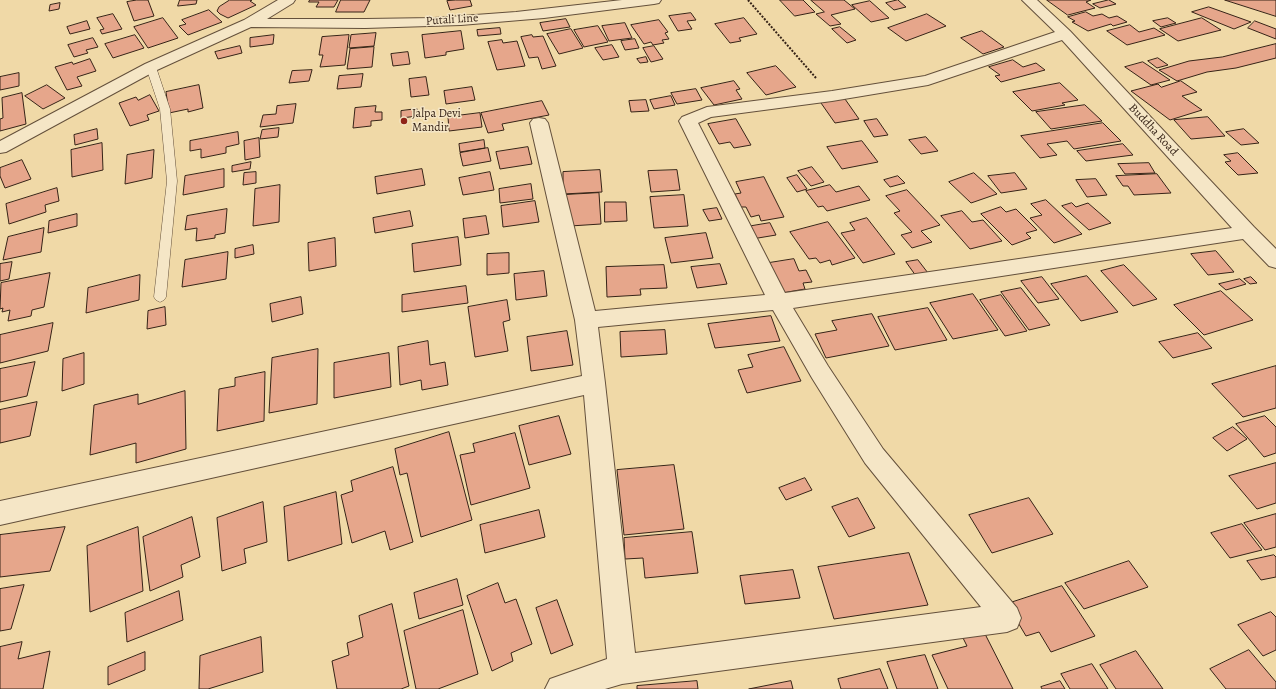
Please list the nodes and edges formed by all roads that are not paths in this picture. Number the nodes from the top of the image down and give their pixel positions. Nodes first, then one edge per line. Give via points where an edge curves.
1 (288, 0) edge
2 (654, 0) edge
3 (1029, 0) edge
4 (249, 23) junction
5 (1065, 34) junction
6 (151, 66) junction
7 (539, 123) dead end
8 (0, 148) edge
9 (1247, 232) junction
10 (1276, 261) edge
11 (160, 297) dead end
12 (779, 302) junction
13 (586, 320) junction
14 (594, 383) junction
15 (0, 513) edge
16 (622, 669) junction
17 (560, 689) edge

1 - 4 street
2 - 4 street, Putali Line via 599,8 434,22
3 - 5 street, Buddha Road
4 - 6 street
5 - 9 street, Buddha Road
5 - 12 street via 928,80 832,96 707,112 688,121
6 - 8 street
6 - 11 lane via 165,109 172,181
7 - 13 street
9 - 10 street, Buddha Road
9 - 12 street
12 - 13 street
12 - 16 street via 874,456 1007,618
13 - 14 street
14 - 15 street
14 - 16 street
16 - 17 street

